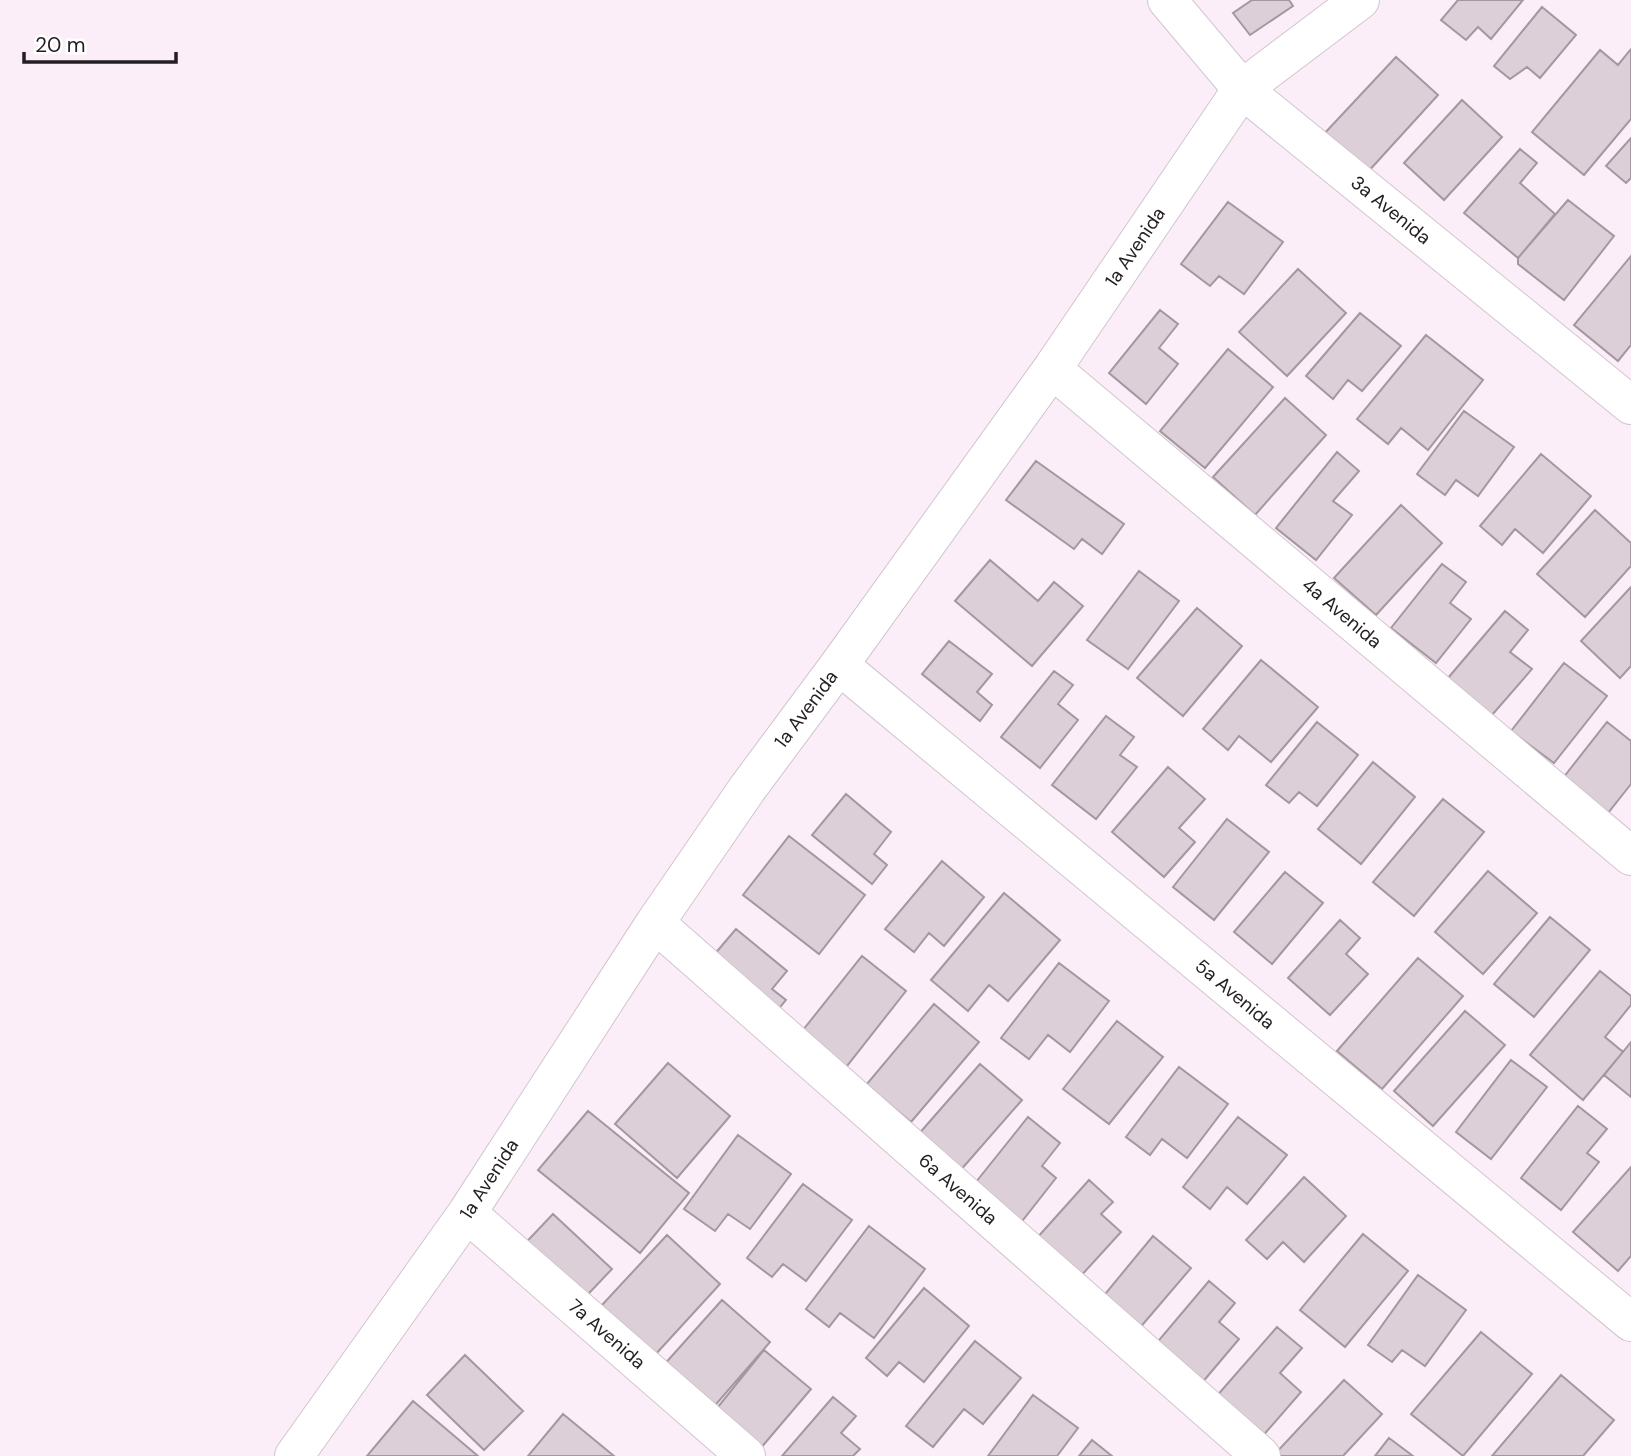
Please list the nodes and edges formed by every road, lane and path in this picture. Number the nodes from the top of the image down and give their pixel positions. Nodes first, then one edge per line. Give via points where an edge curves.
1 (1167, 0) edge
2 (1360, 0) edge
3 (1241, 89) junction
4 (1052, 369) junction
5 (1631, 405) edge
6 (839, 665) junction
7 (1631, 856) edge
8 (655, 923) junction
9 (467, 1213) junction
10 (1631, 1322) edge
11 (294, 1456) edge
12 (746, 1456) edge
13 (1261, 1456) edge

1 - 3 street, 3a Avenida
2 - 3 street, 1a Avenida
3 - 4 street, 1a Avenida
3 - 5 street, 3a Avenida
4 - 6 street, 1a Avenida
4 - 7 street, 4a Avenida
6 - 8 street, 1a Avenida
6 - 10 street, 5a Avenida
8 - 9 street, 1a Avenida
8 - 13 street, 6a Avenida
9 - 11 street, 1a Avenida
9 - 12 street, 7a Avenida

